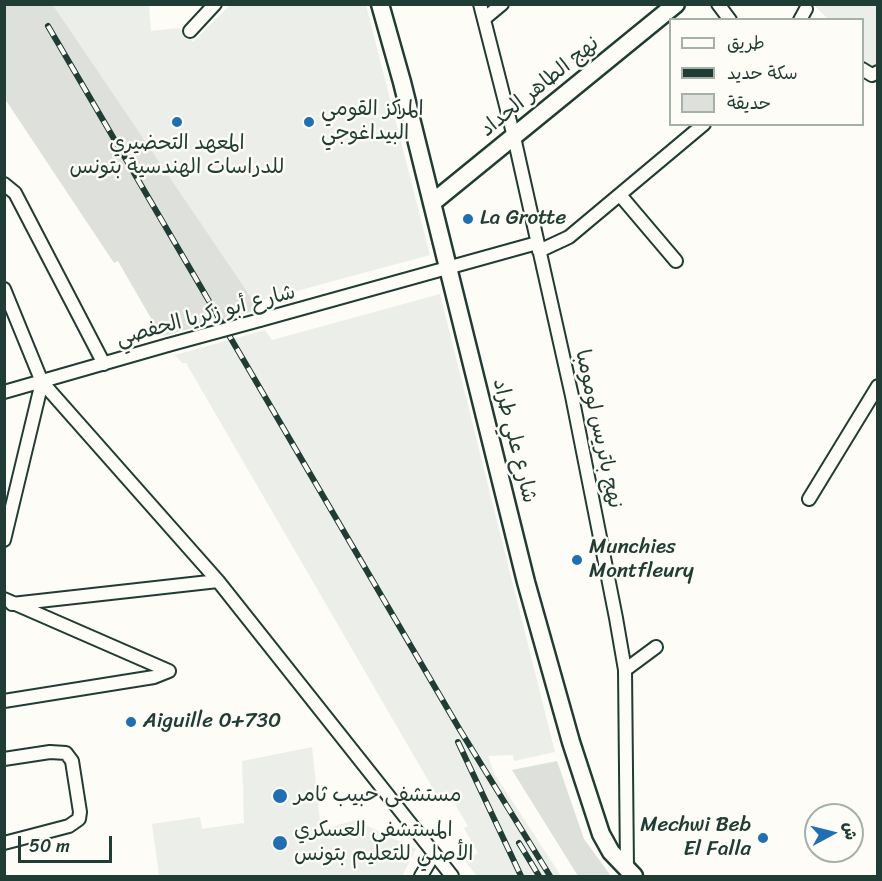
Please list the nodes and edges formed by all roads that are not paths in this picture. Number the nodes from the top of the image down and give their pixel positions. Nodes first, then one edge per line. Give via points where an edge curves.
1 (215, 4) edge
2 (380, 4) edge
3 (480, 4) edge
4 (502, 4) edge
5 (676, 4) edge
6 (718, 4) edge
7 (728, 18) edge
8 (484, 19) junction
9 (190, 31) dead end
10 (864, 70) edge
11 (878, 72) edge
12 (702, 126) edge
13 (514, 138) junction
14 (4, 184) edge
15 (620, 195) junction
16 (432, 203) junction
17 (538, 247) junction
18 (676, 261) dead end
19 (447, 268) junction
20 (4, 290) edge
21 (104, 364) junction
22 (42, 382) junction
23 (878, 386) edge
24 (4, 392) edge
25 (10, 496) edge
26 (809, 500) dead end
27 (4, 540) edge
28 (218, 581) junction
29 (8, 601) edge
30 (656, 647) dead end
31 (625, 670) junction
32 (4, 701) edge
33 (4, 759) edge
34 (4, 843) edge
35 (434, 854) junction
36 (630, 872) edge
37 (421, 876) edge
38 (452, 876) edge

1 - 9 street
2 - 16 street, شارع علي طراد
3 - 8 street, نهج باتريس لومومبا
4 - 8 street
5 - 13 street, نهج الطاهر الحداد
6 - 7 street
8 - 13 street, نهج باتريس لومومبا
10 - 11 street via 872,75
12 - 15 street, شارع أبو زكريا الحفصي
13 - 16 street, نهج الطاهر الحداد
13 - 17 street, نهج باتريس لومومبا
14 - 21 street via 15,193
15 - 17 street, شارع أبو زكريا الحفصي via 569,237
15 - 18 street
16 - 19 street, شارع علي طراد
17 - 19 street, شارع أبو زكريا الحفصي
17 - 31 street, نهج باتريس لومومبا via 574,406
19 - 21 street, شارع أبو زكريا الحفصي, bridge
19 - 36 street, شارع علي طراد via 526,582 571,742 601,834
20 - 22 street
21 - 22 street, شارع أبو زكريا الحفصي
22 - 24 street, شارع أبو زكريا الحفصي
22 - 25 street
22 - 28 street
23 - 26 street
25 - 27 street
28 - 29 street
28 - 35 street
29 - 32 street via 169,671 154,677
30 - 31 street
31 - 36 street, نهج باتريس لومومبا
33 - 34 street via 66,753 72,761 80,812 79,819 69,826
35 - 37 street
35 - 38 street

